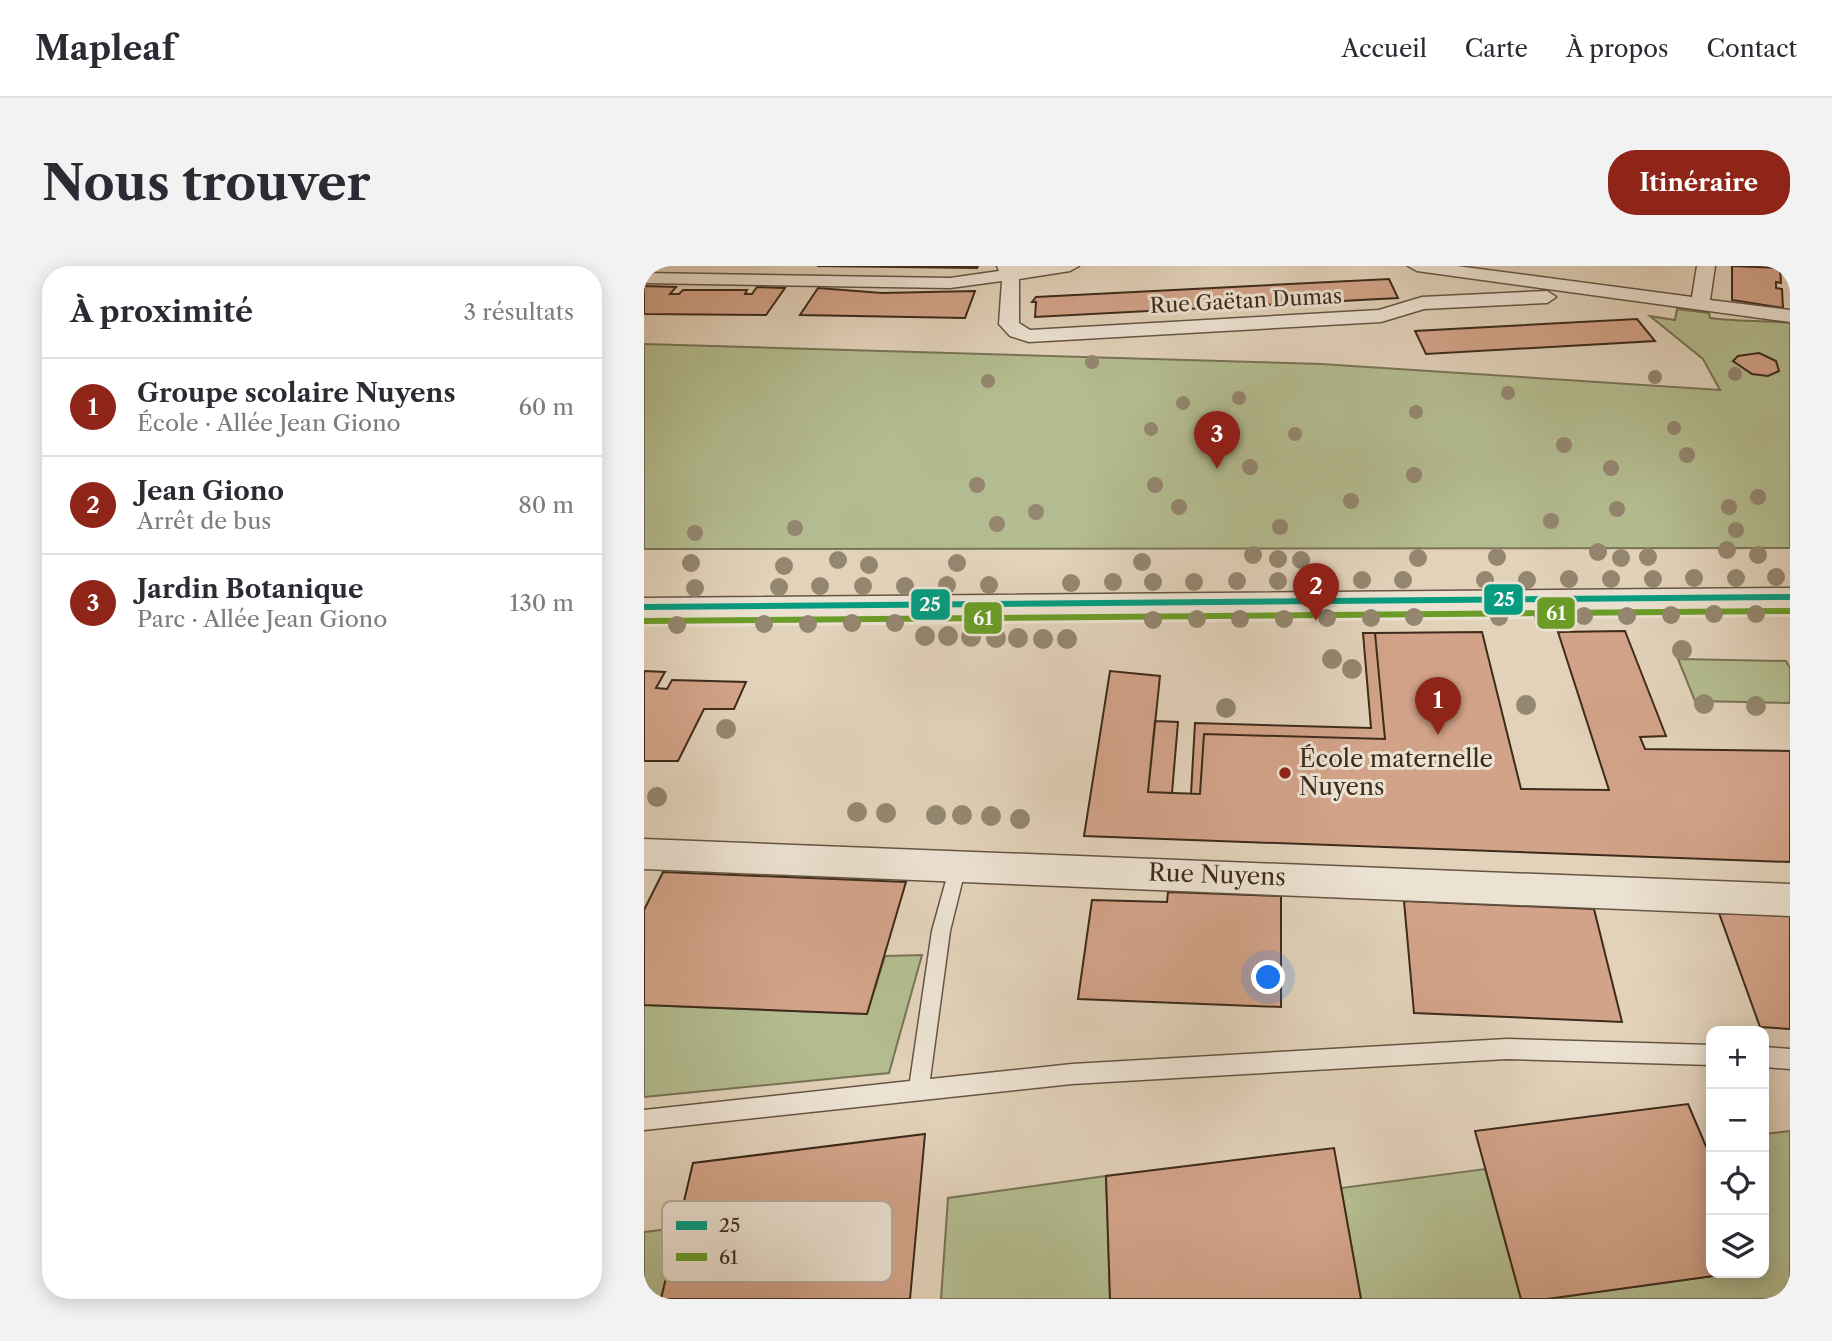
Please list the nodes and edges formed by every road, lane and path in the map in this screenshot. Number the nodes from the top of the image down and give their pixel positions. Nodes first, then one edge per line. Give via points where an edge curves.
1 (656, 266) edge
2 (1070, 266) edge
3 (1417, 266) edge
4 (1706, 266) edge
5 (1008, 271) edge
6 (644, 278) edge
7 (1547, 297) dead end
8 (1700, 304) junction
9 (1790, 316) edge
10 (1790, 597) edge
11 (644, 607) edge
12 (644, 854) edge
13 (958, 866) junction
14 (1790, 900) edge
15 (1706, 1055) edge
16 (1769, 1057) edge
17 (1790, 1059) edge
18 (919, 1090) junction
19 (644, 1120) edge

1 - 6 street
2 - 5 street
3 - 8 street
4 - 8 street
5 - 6 street via 950,284
5 - 7 street, Rue Gaëtan Dumas via 1012,284 1009,324 1029,336 1381,316 1422,303
8 - 9 street
10 - 11 street
12 - 13 street, Rue Nuyens
13 - 14 street, Rue Nuyens
13 - 18 lane via 941,931
15 - 18 lane via 1507,1049 1066,1074
16 - 17 lane
18 - 19 lane

